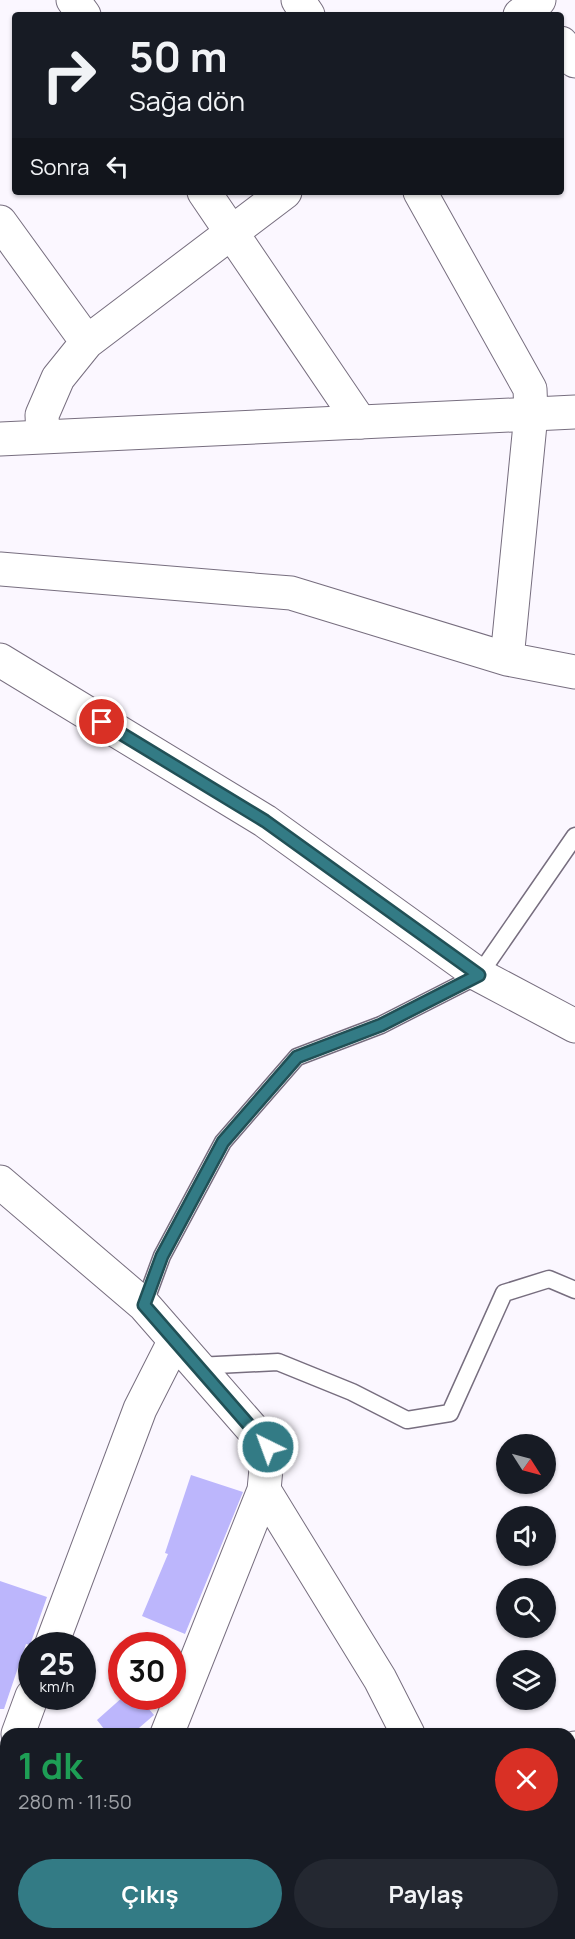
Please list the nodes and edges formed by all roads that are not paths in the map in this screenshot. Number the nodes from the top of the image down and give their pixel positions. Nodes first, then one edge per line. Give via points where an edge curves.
1 (564, 47) edge
2 (575, 61) edge
3 (206, 195) edge
4 (281, 195) edge
5 (422, 195) edge
6 (0, 222) edge
7 (231, 233) junction
8 (87, 342) junction
9 (575, 412) edge
10 (531, 414) junction
11 (360, 422) junction
12 (43, 436) junction
13 (0, 439) edge
14 (0, 569) edge
15 (507, 659) junction
16 (0, 660) edge
17 (575, 672) edge
18 (575, 836) edge
19 (479, 975) junction
20 (575, 1026) edge
21 (0, 1182) edge
22 (575, 1290) edge
23 (144, 1305) junction
24 (174, 1342) junction
25 (196, 1366) junction
26 (264, 1490) junction
27 (56, 1632) edge
28 (27, 1710) edge
29 (20, 1728) edge
30 (169, 1728) edge
31 (405, 1728) edge

1 - 2 street
3 - 7 street
4 - 7 street
5 - 10 street via 530,389
6 - 8 street
7 - 8 street
7 - 11 street
8 - 12 street via 58,378 42,415
9 - 10 street
10 - 11 street
10 - 15 street
11 - 12 street
12 - 13 street
14 - 15 street via 291,593
15 - 17 street
16 - 19 street via 265,821
18 - 19 lane
19 - 20 street
19 - 23 lane via 381,1025 297,1057 223,1142 162,1256
21 - 23 street
22 - 25 lane via 549,1279 504,1293 450,1413 407,1420 278,1362
23 - 24 street
24 - 25 street
24 - 27 street via 140,1409
25 - 26 street via 268,1447
26 - 30 street
26 - 31 street via 380,1679
28 - 29 street

